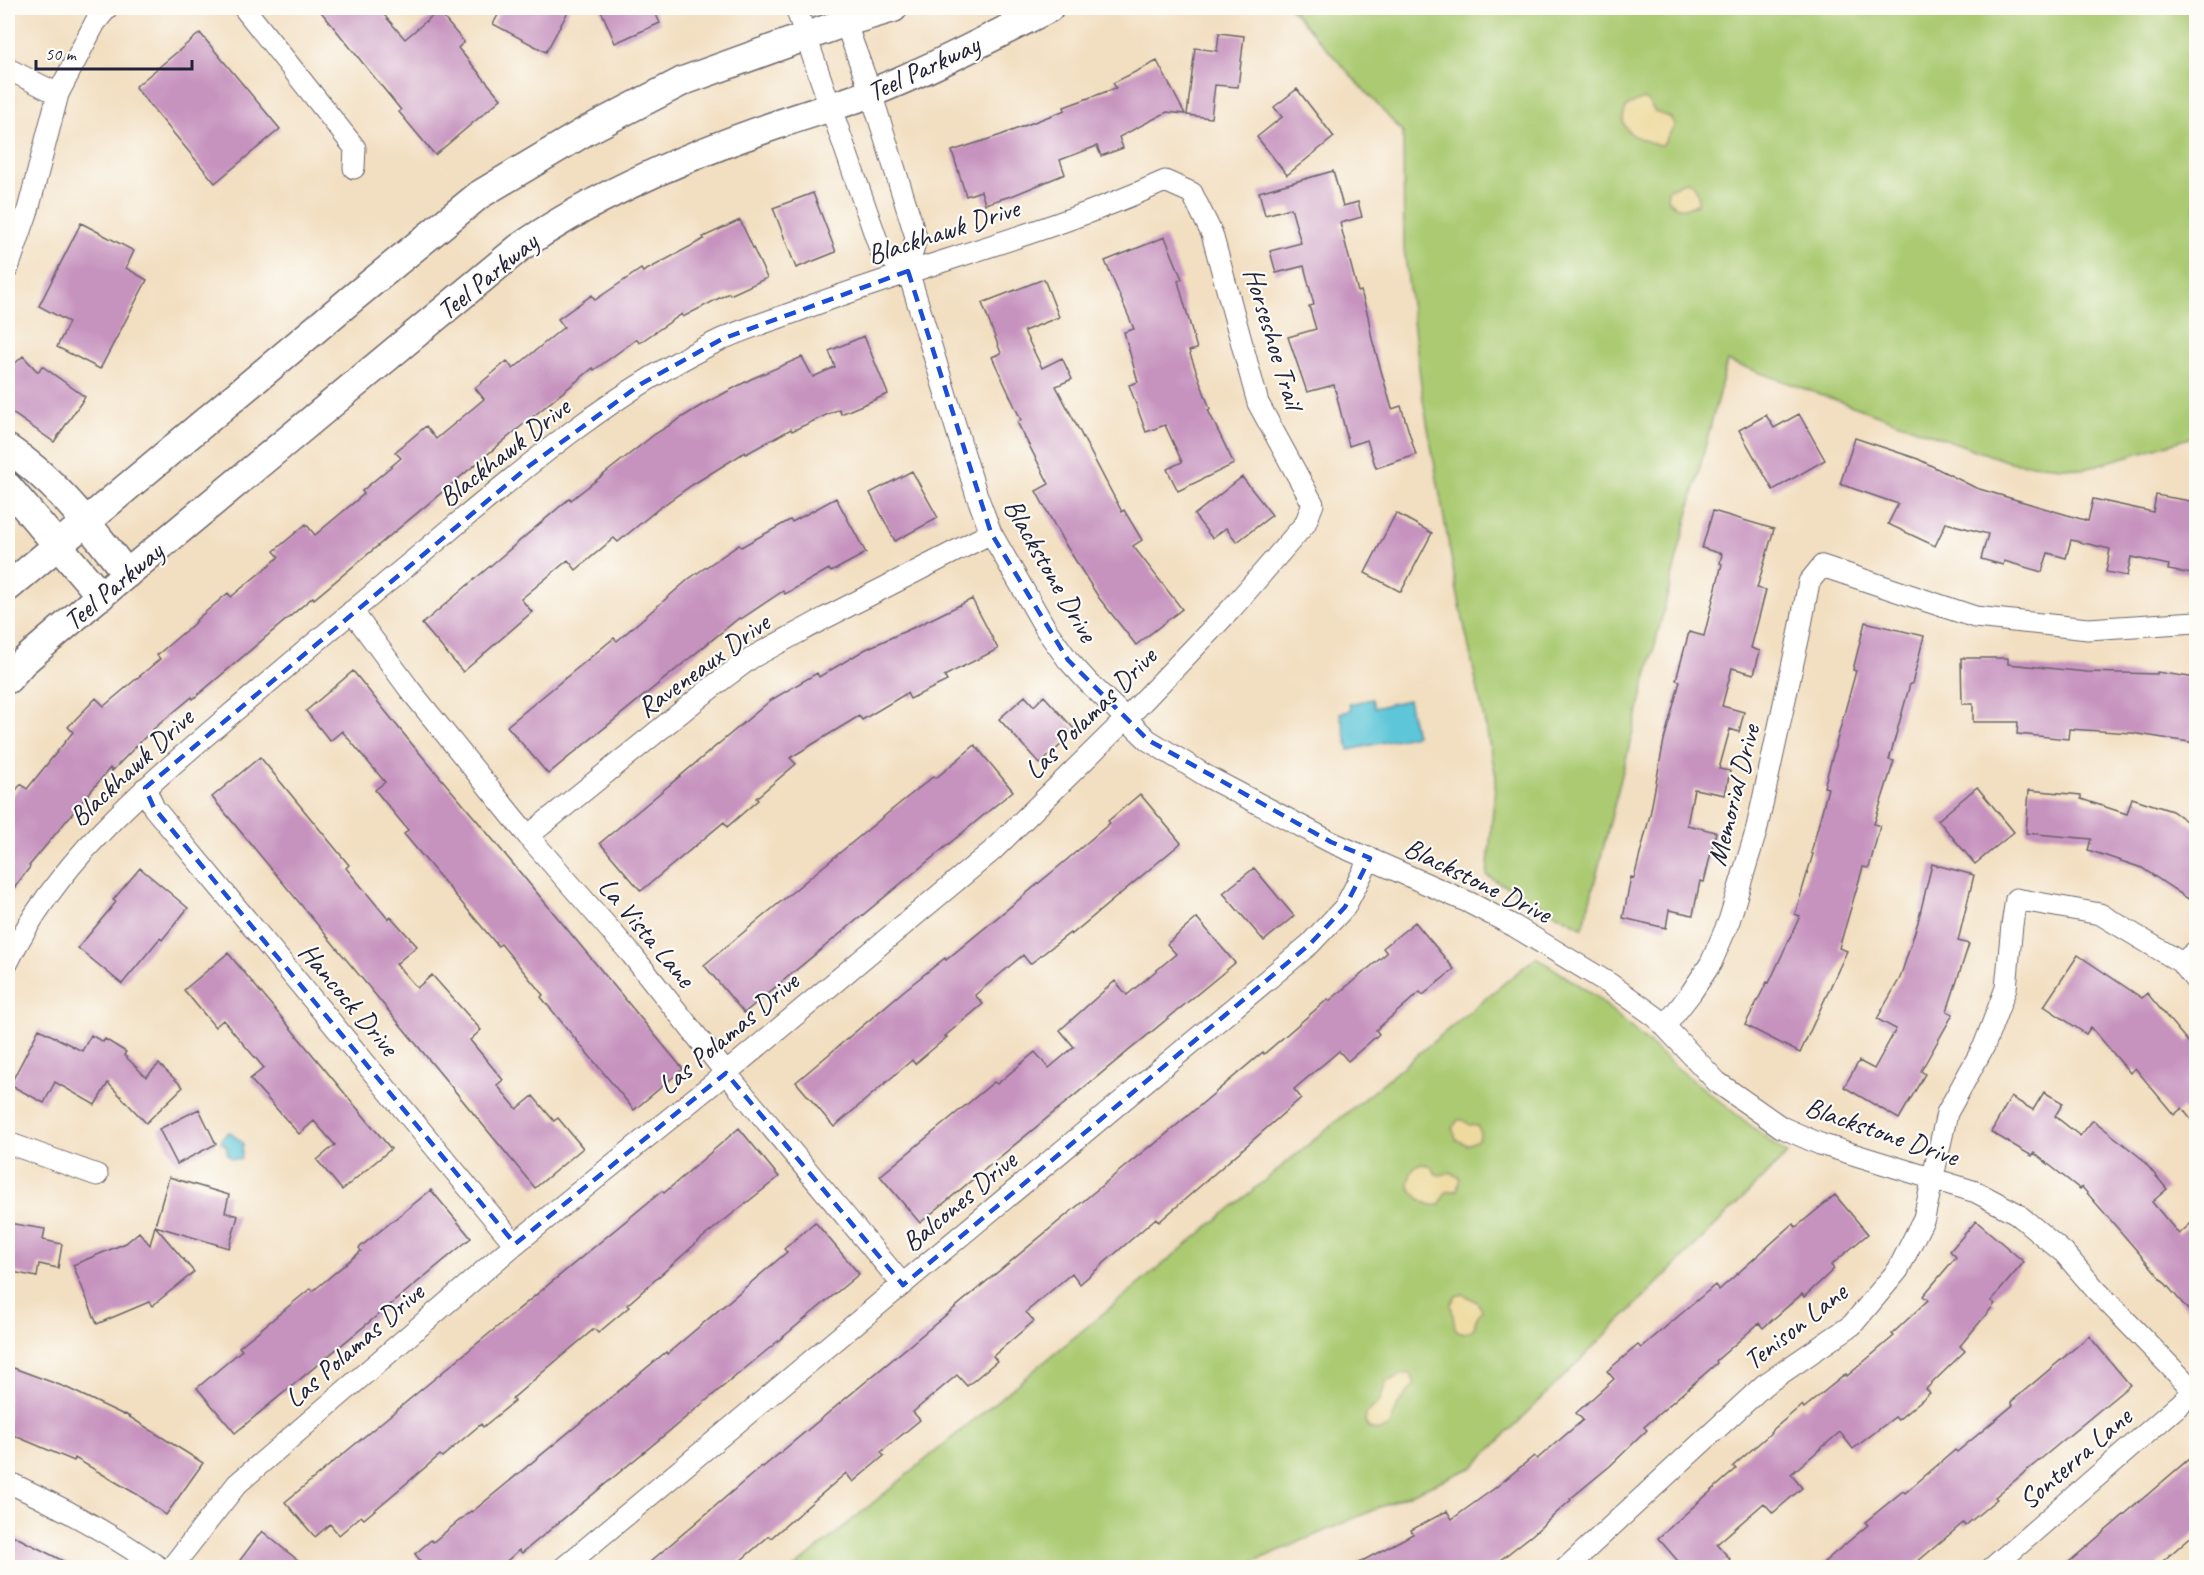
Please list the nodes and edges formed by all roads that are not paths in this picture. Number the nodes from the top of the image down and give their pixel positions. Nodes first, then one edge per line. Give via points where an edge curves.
1 (107, 8) edge
2 (244, 8) edge
3 (796, 8) edge
4 (892, 8) edge
5 (1049, 8) edge
6 (843, 15) edge
7 (807, 37) junction
8 (8, 69) edge
9 (871, 93) junction
10 (58, 94) junction
11 (832, 108) junction
12 (354, 168) dead end
13 (1165, 181) joint
14 (8, 268) edge
15 (908, 272) junction
16 (8, 449) edge
17 (8, 486) edge
18 (86, 521) junction
19 (1305, 525) joint
20 (991, 533) junction
21 (58, 545) junction
22 (127, 573) junction
23 (8, 587) edge
24 (101, 596) junction
25 (352, 611) junction
26 (2196, 622) edge
27 (8, 679) edge
28 (1126, 719) junction
29 (144, 788) junction
30 (528, 836) junction
31 (1370, 858) junction
32 (2189, 957) edge
33 (8, 962) edge
34 (2196, 981) edge
35 (1666, 1025) junction
36 (726, 1073) junction
37 (8, 1143) edge
38 (97, 1175) dead end
39 (1931, 1177) junction
40 (515, 1244) junction
41 (903, 1285) junction
42 (2196, 1392) edge
43 (8, 1482) edge
44 (160, 1568) edge
45 (171, 1568) edge
46 (563, 1568) edge
47 (1566, 1568) edge
48 (1992, 1568) edge

1 - 10 street via 95,23
2 - 12 street via 355,148
3 - 7 street
4 - 6 main road
5 - 9 main road, Teel Parkway
6 - 7 main road
6 - 9 street, Blackstone Drive
7 - 11 street
7 - 18 main road via 683,81 586,130 479,195
8 - 10 street
9 - 11 main road, Teel Parkway
9 - 15 street, Blackstone Drive via 916,237
10 - 14 street via 28,210
11 - 15 street via 880,252
11 - 22 main road, Teel Parkway via 685,160 549,227
13 - 15 street, Blackhawk Drive via 1111,206
13 - 19 street, Horseshoe Trail via 1192,193 1212,234 1258,403 1313,504
15 - 20 street, Blackstone Drive
15 - 25 street, Blackhawk Drive via 722,339 641,384 529,466
16 - 18 main road via 44,475
17 - 21 main road
18 - 21 main road
18 - 22 main road
19 - 28 street, Las Polamas Drive
20 - 28 street, Blackstone Drive via 1068,660
20 - 30 street, Raveneaux Drive via 751,658
21 - 23 main road
21 - 24 main road
22 - 24 main road, Teel Parkway
24 - 27 main road, Teel Parkway
25 - 29 street, Blackhawk Drive
25 - 30 street, La Vista Lane
26 - 35 street, Memorial Drive via 2088,629 1975,616 1822,566 1809,582 1756,832 1729,921 1711,963
28 - 31 street, Blackstone Drive via 1148,740 1208,777 1331,842
28 - 36 street, Las Polamas Drive via 992,851
29 - 33 street, Blackhawk Drive via 85,849 40,909
29 - 40 street, Hancock Drive via 154,808
30 - 36 street, La Vista Lane via 632,955
31 - 35 street, Blackstone Drive via 1514,926 1610,984
31 - 41 street, Balcones Drive via 1345,907 1310,944
32 - 34 street
32 - 39 street, Tenison Lane via 2100,914 2016,899 2006,988 1984,1046 1947,1113
35 - 39 street, Blackstone Drive via 1717,1082 1781,1127 1820,1144
36 - 40 street, Las Polamas Drive
36 - 41 street, La Vista Lane
37 - 38 street
39 - 42 street, Blackstone Drive via 1976,1192 2016,1213 2064,1253
39 - 47 street, Tenison Lane via 1924,1218 1898,1270 1852,1325 1764,1385
40 - 45 street, Las Polamas Drive via 237,1484
41 - 46 street, Balcones Drive
42 - 48 street, Sonterra Lane
43 - 44 street via 83,1518

